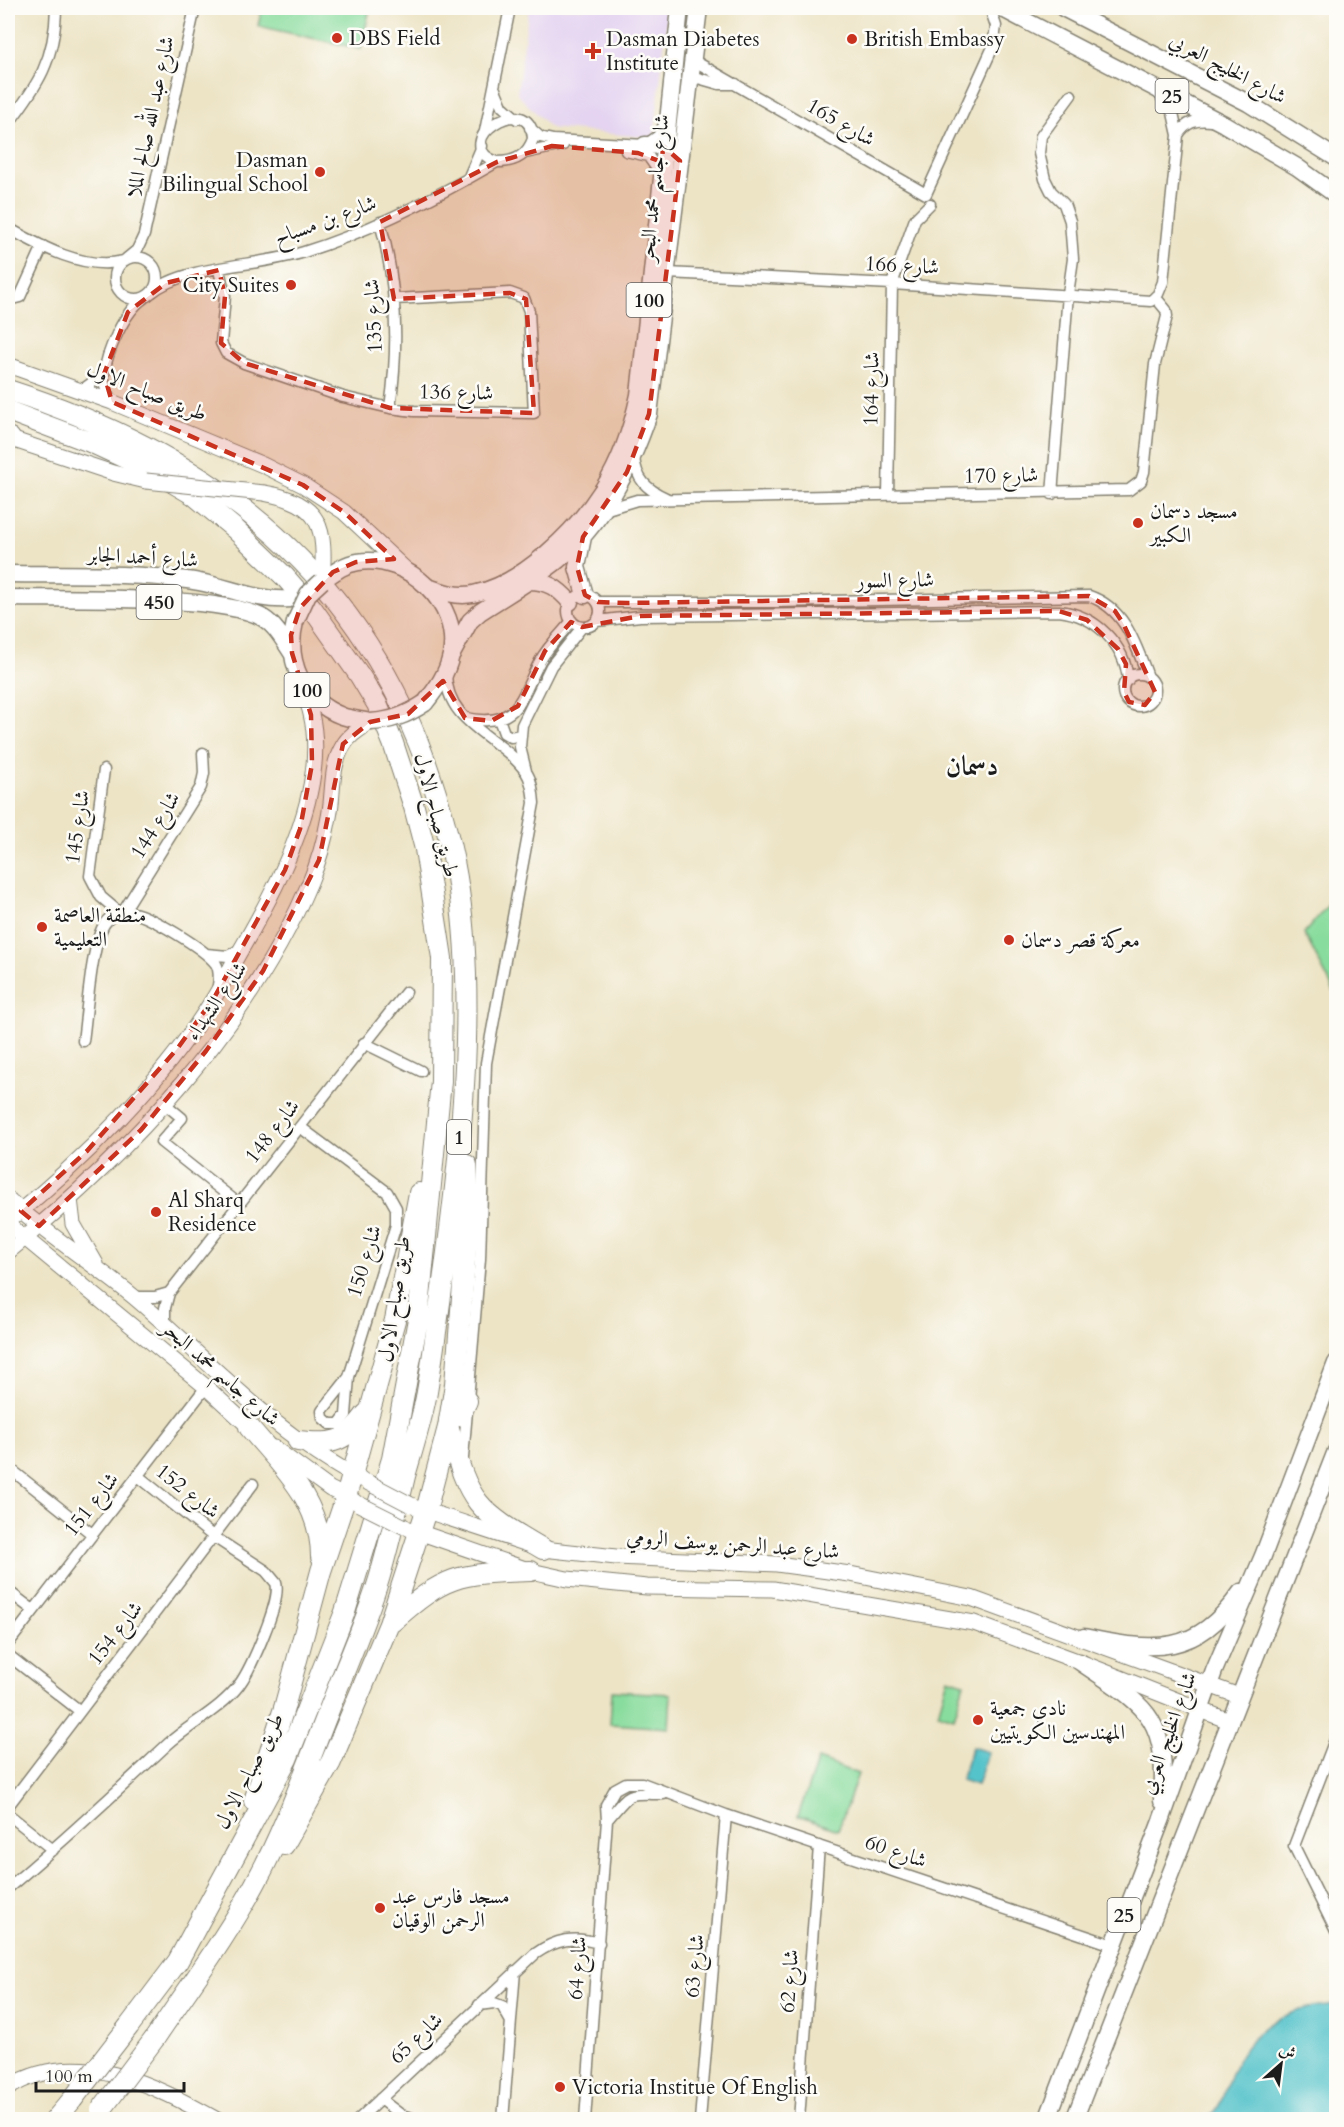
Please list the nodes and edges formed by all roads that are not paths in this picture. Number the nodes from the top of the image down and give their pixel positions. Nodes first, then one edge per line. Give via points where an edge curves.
1 (56, 8) edge
2 (195, 8) edge
3 (510, 8) edge
4 (680, 8) edge
5 (699, 8) edge
6 (990, 8) edge
7 (1000, 8) edge
8 (1062, 8) edge
9 (692, 56) junction
10 (494, 81) junction
11 (688, 84) junction
12 (736, 84) junction
13 (1149, 84) junction
14 (1071, 95) dead end
15 (518, 119) junction
16 (666, 120) junction
17 (8, 124) edge
18 (1224, 124) junction
19 (530, 128) junction
20 (485, 132) junction
21 (1178, 135) junction
22 (482, 145) junction
23 (645, 145) junction
24 (663, 146) junction
25 (525, 153) junction
26 (1336, 158) edge
27 (680, 161) junction
28 (497, 162) junction
29 (661, 176) junction
30 (468, 179) junction
31 (1336, 195) edge
32 (928, 199) junction
33 (380, 222) junction
34 (8, 228) edge
35 (144, 235) junction
36 (43, 246) junction
37 (124, 260) junction
38 (88, 262) junction
39 (153, 265) junction
40 (219, 270) junction
41 (667, 273) junction
42 (188, 275) junction
43 (892, 284) junction
44 (117, 287) junction
45 (1068, 294) junction
46 (149, 295) junction
47 (1156, 298) junction
48 (394, 299) junction
49 (8, 300) edge
50 (121, 324) junction
51 (8, 365) edge
52 (104, 374) junction
53 (8, 390) edge
54 (82, 390) junction
55 (112, 402) junction
56 (390, 408) junction
57 (8, 411) edge
58 (8, 438) edge
59 (634, 456) junction
60 (1052, 494) junction
61 (888, 495) junction
62 (669, 499) junction
63 (604, 510) junction
64 (583, 537) junction
65 (8, 574) edge
66 (411, 574) junction
67 (43, 575) junction
68 (8, 581) edge
69 (322, 581) junction
70 (529, 581) junction
71 (428, 586) junction
72 (308, 594) junction
73 (8, 598) edge
74 (584, 599) junction
75 (597, 621) junction
76 (577, 624) junction
77 (292, 653) junction
78 (452, 654) junction
79 (446, 671) junction
80 (1148, 677) junction
81 (1128, 680) junction
82 (299, 681) junction
83 (465, 718) junction
84 (499, 719) junction
85 (370, 722) junction
86 (520, 735) junction
87 (203, 753) dead end
88 (104, 770) dead end
89 (526, 771) junction
90 (122, 913) junction
91 (241, 948) junction
92 (206, 954) junction
93 (406, 992) dead end
94 (214, 998) junction
95 (83, 1041) dead end
96 (364, 1043) junction
97 (421, 1071) dead end
98 (441, 1081) junction
99 (164, 1103) junction
100 (461, 1123) junction
101 (300, 1127) junction
102 (8, 1198) edge
103 (70, 1200) junction
104 (239, 1204) junction
105 (21, 1211) junction
106 (8, 1223) edge
107 (39, 1226) junction
108 (24, 1238) junction
109 (8, 1252) edge
110 (103, 1274) junction
111 (169, 1293) junction
112 (133, 1296) junction
113 (165, 1325) junction
114 (1336, 1363) edge
115 (349, 1377) dead end
116 (206, 1387) junction
117 (467, 1401) junction
118 (370, 1410) junction
119 (449, 1423) junction
120 (249, 1427) junction
121 (298, 1441) junction
122 (1336, 1451) edge
123 (8, 1467) edge
124 (138, 1476) junction
125 (462, 1476) junction
126 (359, 1478) junction
127 (254, 1484) dead end
128 (352, 1500) junction
129 (418, 1508) junction
130 (412, 1530) junction
131 (92, 1534) junction
132 (214, 1536) junction
133 (543, 1549) junction
134 (1263, 1556) junction
135 (531, 1570) junction
136 (321, 1571) junction
137 (8, 1591) edge
138 (33, 1610) junction
139 (390, 1624) junction
140 (1077, 1635) junction
141 (8, 1644) edge
142 (1060, 1654) junction
143 (8, 1655) edge
144 (1080, 1662) junction
145 (1209, 1685) junction
146 (1239, 1696) junction
147 (1200, 1710) junction
148 (80, 1711) junction
149 (1229, 1721) junction
150 (1336, 1737) edge
151 (667, 1794) joint
152 (8, 1806) edge
153 (8, 1814) edge
154 (726, 1815) junction
155 (1161, 1821) junction
156 (241, 1842) junction
157 (819, 1846) junction
158 (54, 1850) junction
159 (259, 1877) junction
160 (8, 1888) edge
161 (1336, 1931) edge
162 (599, 1942) junction
163 (1113, 1945) junction
164 (515, 1971) junction
165 (479, 2005) junction
166 (1089, 2005) junction
167 (510, 2024) junction
168 (1089, 2079) junction
169 (8, 2088) edge
170 (380, 2099) junction
171 (1054, 2099) junction
172 (98, 2115) edge
173 (55, 2120) edge
174 (217, 2120) edge
175 (358, 2120) edge
176 (419, 2120) edge
177 (502, 2120) edge
178 (585, 2120) edge
179 (700, 2120) edge
180 (799, 2120) edge
181 (1040, 2120) edge
182 (1047, 2120) edge
183 (1074, 2120) edge

1 - 17 street via 47,66
2 - 35 street, شارع عبد الله صالح الملا
3 - 10 street
4 - 16 main road, شارع جاسم محمد البحر / 100
5 - 9 main road, شارع جاسم محمد البحر / 100
6 - 32 street via 996,26 993,47
7 - 13 main road, 25
8 - 26 main road, شارع الخليج العربي / 25 via 1248,103
9 - 11 main road, شارع جاسم محمد البحر / 100
9 - 12 street, شارع 165
10 - 15 street via 499,102
10 - 20 street
11 - 12 street, شارع 165 via 698,78
11 - 27 main road, شارع جاسم محمد البحر / 100
12 - 32 street, شارع 165
13 - 18 main road, 25
13 - 21 street via 1169,106
14 - 45 street via 1041,136 1039,153 1045,179 1051,192 1064,204 1070,221 1073,259
15 - 19 street
15 - 20 street via 500,119
16 - 23 street via 658,136
16 - 24 main road, شارع جاسم محمد البحر / 100
18 - 21 street via 1195,121
18 - 31 main road, 25
19 - 23 street via 553,140
19 - 25 street via 533,140
20 - 22 street
21 - 47 street via 1164,272
22 - 28 street via 485,155
22 - 30 street
23 - 24 main road
24 - 27 main road via 676,152
24 - 29 main road, شارع جاسم محمد البحر / 100
25 - 28 street via 514,160
25 - 29 street via 565,144 639,153 654,161
27 - 41 main road, شارع جاسم محمد البحر / 100
28 - 30 street, شارع بن مسباح
29 - 71 main road, شارع جاسم محمد البحر / 100 via 639,395 623,450 603,489 562,538 512,577 474,594 451,594
30 - 33 street, شارع بن مسباح
32 - 43 street, شارع 164 via 915,219
33 - 40 street, شارع بن مسباح via 301,254
33 - 48 street, شارع 135
34 - 36 street
35 - 37 street, شارع عبد الله صالح الملا via 137,250
35 - 39 street, شارع عبد الله صالح الملا
36 - 38 street
36 - 49 street via 20,297
37 - 38 street
37 - 39 street via 140,257
37 - 44 street via 115,272
38 - 44 street via 110,276
39 - 42 street, شارع بن مسباح via 166,272
39 - 46 street via 157,283
40 - 42 street, شارع بن مسباح
40 - 56 street, شارع 136 via 225,288 220,338 226,353 328,392
41 - 43 street, شارع 166
41 - 59 main road, شارع جاسم محمد البحر / 100 via 649,414
42 - 46 street, شارع بن مسباح
43 - 45 street, شارع 166
43 - 61 street, شارع 164
44 - 46 street via 131,299
44 - 50 street
45 - 47 street, شارع 166 via 1134,301
45 - 60 street
46 - 50 street via 130,308
47 - 60 street, شارع 170 via 1167,316 1155,364 1141,481 1125,491
48 - 56 street, شارع 135 via 396,357
48 - 56 street, شارع 136 via 510,293 524,297 530,311 534,413
50 - 52 street
51 - 54 main road, طريق صباح الاول
52 - 54 street
52 - 55 street
53 - 100 highway, طريق صباح الاول / 1 via 133,438 225,494 291,548 334,597 368,645 411,723 439,800 453,854 464,943
54 - 55 main road, طريق صباح الاول
55 - 66 main road, طريق صباح الاول via 303,485 344,512
57 - 98 highway, طريق صباح الاول / 1 via 90,442 194,495 285,577 333,634 377,704 425,849 442,958
58 - 69 main road, bridge via 146,481 292,500 312,513 319,523 325,547
59 - 62 street via 641,482
59 - 63 main road, شارع جاسم محمد البحر / 100
60 - 61 street, شارع 170
61 - 62 street, شارع 170
62 - 63 street, شارع 170 via 631,500
63 - 64 main road, شارع جاسم محمد البحر / 100
64 - 70 main road, شارع جاسم محمد البحر / 100
64 - 74 main road via 577,567
65 - 67 main road, شارع أحمد الجابر / 450
66 - 69 main road, 100 via 387,564 363,561 345,566
66 - 71 main road, 100
67 - 68 main road
67 - 72 main road, شارع أحمد الجابر / 450 via 176,578 263,599
69 - 72 main road, 100, bridge
70 - 74 main road via 540,581
70 - 78 main road, شارع جاسم محمد البحر / 100 via 470,621
71 - 78 main road, 100 via 448,621
72 - 77 main road, 100, bridge via 291,635
73 - 77 main road, شارع أحمد الجابر / 450 via 156,601 242,610 265,620
74 - 75 street via 600,611
74 - 76 street via 568,613
74 - 80 street, شارع السور via 775,602 1089,596 1115,611 1133,640
75 - 76 street, شارع السور
75 - 81 street, شارع السور via 640,615 1059,611 1081,616 1105,632 1125,660
76 - 84 street via 545,651 518,706
76 - 86 street via 551,666
77 - 82 main road, 100
78 - 79 main road, 100
79 - 83 street via 451,702
79 - 85 main road, 100, bridge via 425,703 408,714
80 - 81 street via 1137,675
80 - 81 street via 1154,694 1149,703 1140,706 1131,704 1124,695
82 - 85 main road, 100 via 318,701 342,716
82 - 91 main road, شارع الشهداء via 312,715 314,743 300,829 285,870
83 - 84 street
83 - 89 street
84 - 86 street via 504,733 511,737
85 - 99 main road, شارع الشهداء via 352,734 338,757 319,860 290,923 239,1007
86 - 89 street
87 - 90 street, شارع 144 via 201,787
88 - 90 street, شارع 145 via 90,876 101,897
89 - 117 street via 534,803 530,836 486,1063 480,1258
90 - 92 street via 151,920
90 - 95 street, شارع 144 via 107,921 99,937
91 - 92 street via 228,956
91 - 94 main road, شارع الشهداء
92 - 94 street via 219,971
93 - 96 street, شارع 148
94 - 105 main road, شارع الشهداء via 166,1064 108,1129
96 - 97 street
96 - 101 street, شارع 148
98 - 118 highway via 394,1320
98 - 156 highway, طريق صباح الاول / 1 via 418,1319 392,1459 345,1612 312,1696 287,1759
99 - 103 main road, شارع الشهداء
99 - 104 street via 182,1118 161,1142
100 - 119 highway via 469,1211
100 - 159 highway, طريق صباح الاول / 1 via 426,1396 378,1581 304,1775
101 - 104 street, شارع 148
101 - 115 street, شارع 150 via 383,1188 396,1208 396,1225
102 - 105 main road, شارع جاسم محمد البحر
103 - 107 main road, شارع الشهداء
103 - 110 main road via 73,1224
104 - 111 street, شارع 148
105 - 106 main road, شارع الشهداء
105 - 107 main road, شارع جاسم محمد البحر
106 - 108 main road, شارع جاسم محمد البحر
107 - 108 main road, شارع الشهداء
107 - 110 main road, شارع جاسم محمد البحر
108 - 109 main road, شارع الشهداء
108 - 116 main road, شارع جاسم محمد البحر
110 - 112 main road, شارع جاسم محمد البحر
111 - 112 street
111 - 113 street
112 - 113 main road, شارع جاسم محمد البحر
113 - 121 main road, شارع جاسم محمد البحر via 259,1412
114 - 134 main road, شارع الخليج العربي / 25
116 - 120 main road, شارع جاسم محمد البحر
116 - 124 street, شارع 151
117 - 119 highway via 461,1414
117 - 125 street
118 - 121 highway via 345,1438 320,1444
118 - 126 highway
119 - 125 highway
119 - 129 highway
120 - 128 main road, شارع جاسم محمد البحر
120 - 136 highway via 297,1484 314,1511 321,1538
121 - 126 main road, شارع جاسم محمد البحر
122 - 146 main road, 25
123 - 131 street
124 - 131 street, شارع 151
124 - 132 street, شارع 152
125 - 133 highway via 480,1506 495,1521
126 - 128 highway
126 - 129 main road, شارع جاسم محمد البحر, bridge
127 - 132 street, شارع 154
128 - 130 main road, شارع جاسم محمد البحر, bridge
128 - 136 highway
129 - 130 highway
129 - 133 main road, شارع عبد الرحمن يوسف الرومي
130 - 135 main road, شارع عبد الرحمن يوسف الرومي
130 - 139 highway
131 - 138 street, شارع 151
132 - 148 street, شارع 154
132 - 158 street via 266,1571 278,1588 246,1674 230,1695 170,1743
133 - 140 main road, شارع عبد الرحمن يوسف الرومي via 650,1559 777,1564 850,1574 971,1598
134 - 140 main road via 1228,1609 1190,1640 1145,1646
134 - 145 main road, شارع الخليج العربي / 25
135 - 139 highway via 455,1577 422,1595
135 - 142 main road, شارع عبد الرحمن يوسف الرومي via 567,1579 647,1587 773,1589 897,1608 974,1623
136 - 156 highway via 284,1708
137 - 138 street
138 - 141 street, شارع 151
139 - 159 highway via 310,1803
140 - 142 main road via 1077,1649 1068,1656
140 - 145 main road, شارع عبد الرحمن يوسف الرومي
142 - 144 main road, شارع عبد الرحمن يوسف الرومي
143 - 148 street
144 - 147 main road, شارع عبد الرحمن يوسف الرومي
144 - 155 main road via 1138,1701 1150,1717 1164,1761
145 - 146 main road, شارع عبد الرحمن يوسف الرومي
145 - 147 main road, شارع الخليج العربي / 25
146 - 149 main road, 25
147 - 149 main road, شارع عبد الرحمن يوسف الرومي
147 - 155 main road, شارع الخليج العربي / 25
148 - 152 street, شارع 154
149 - 168 main road, 25
150 - 161 street via 1294,1846
151 - 154 street, شارع 60
151 - 162 street, شارع 64 via 631,1781 620,1785 608,1799
153 - 158 street
154 - 157 street, شارع 60
154 - 179 street, شارع 63
155 - 163 main road, شارع الخليج العربي / 25
156 - 173 highway, طريق صباح الاول / 1, bridge via 178,1961
157 - 163 street, شارع 60
157 - 180 street, شارع 62
158 - 160 street
159 - 172 highway, طريق صباح الاول / 1, bridge via 229,1929
162 - 164 street, شارع 65 via 573,1938 554,1942
162 - 178 street, شارع 64
163 - 166 main road, شارع الخليج العربي / 25
164 - 165 street, شارع 65
164 - 167 street
165 - 167 street via 502,2006
165 - 170 street, شارع 65
166 - 168 main road via 1102,1999 1111,2008 1089,2065
166 - 171 main road, شارع الخليج العربي / 25
167 - 177 street
168 - 183 main road, 25
169 - 174 main road via 51,2071 90,2068 144,2083
170 - 175 street, شارع 65
170 - 176 street via 401,2115
171 - 181 main road
171 - 182 main road, شارع الخليج العربي / 25

